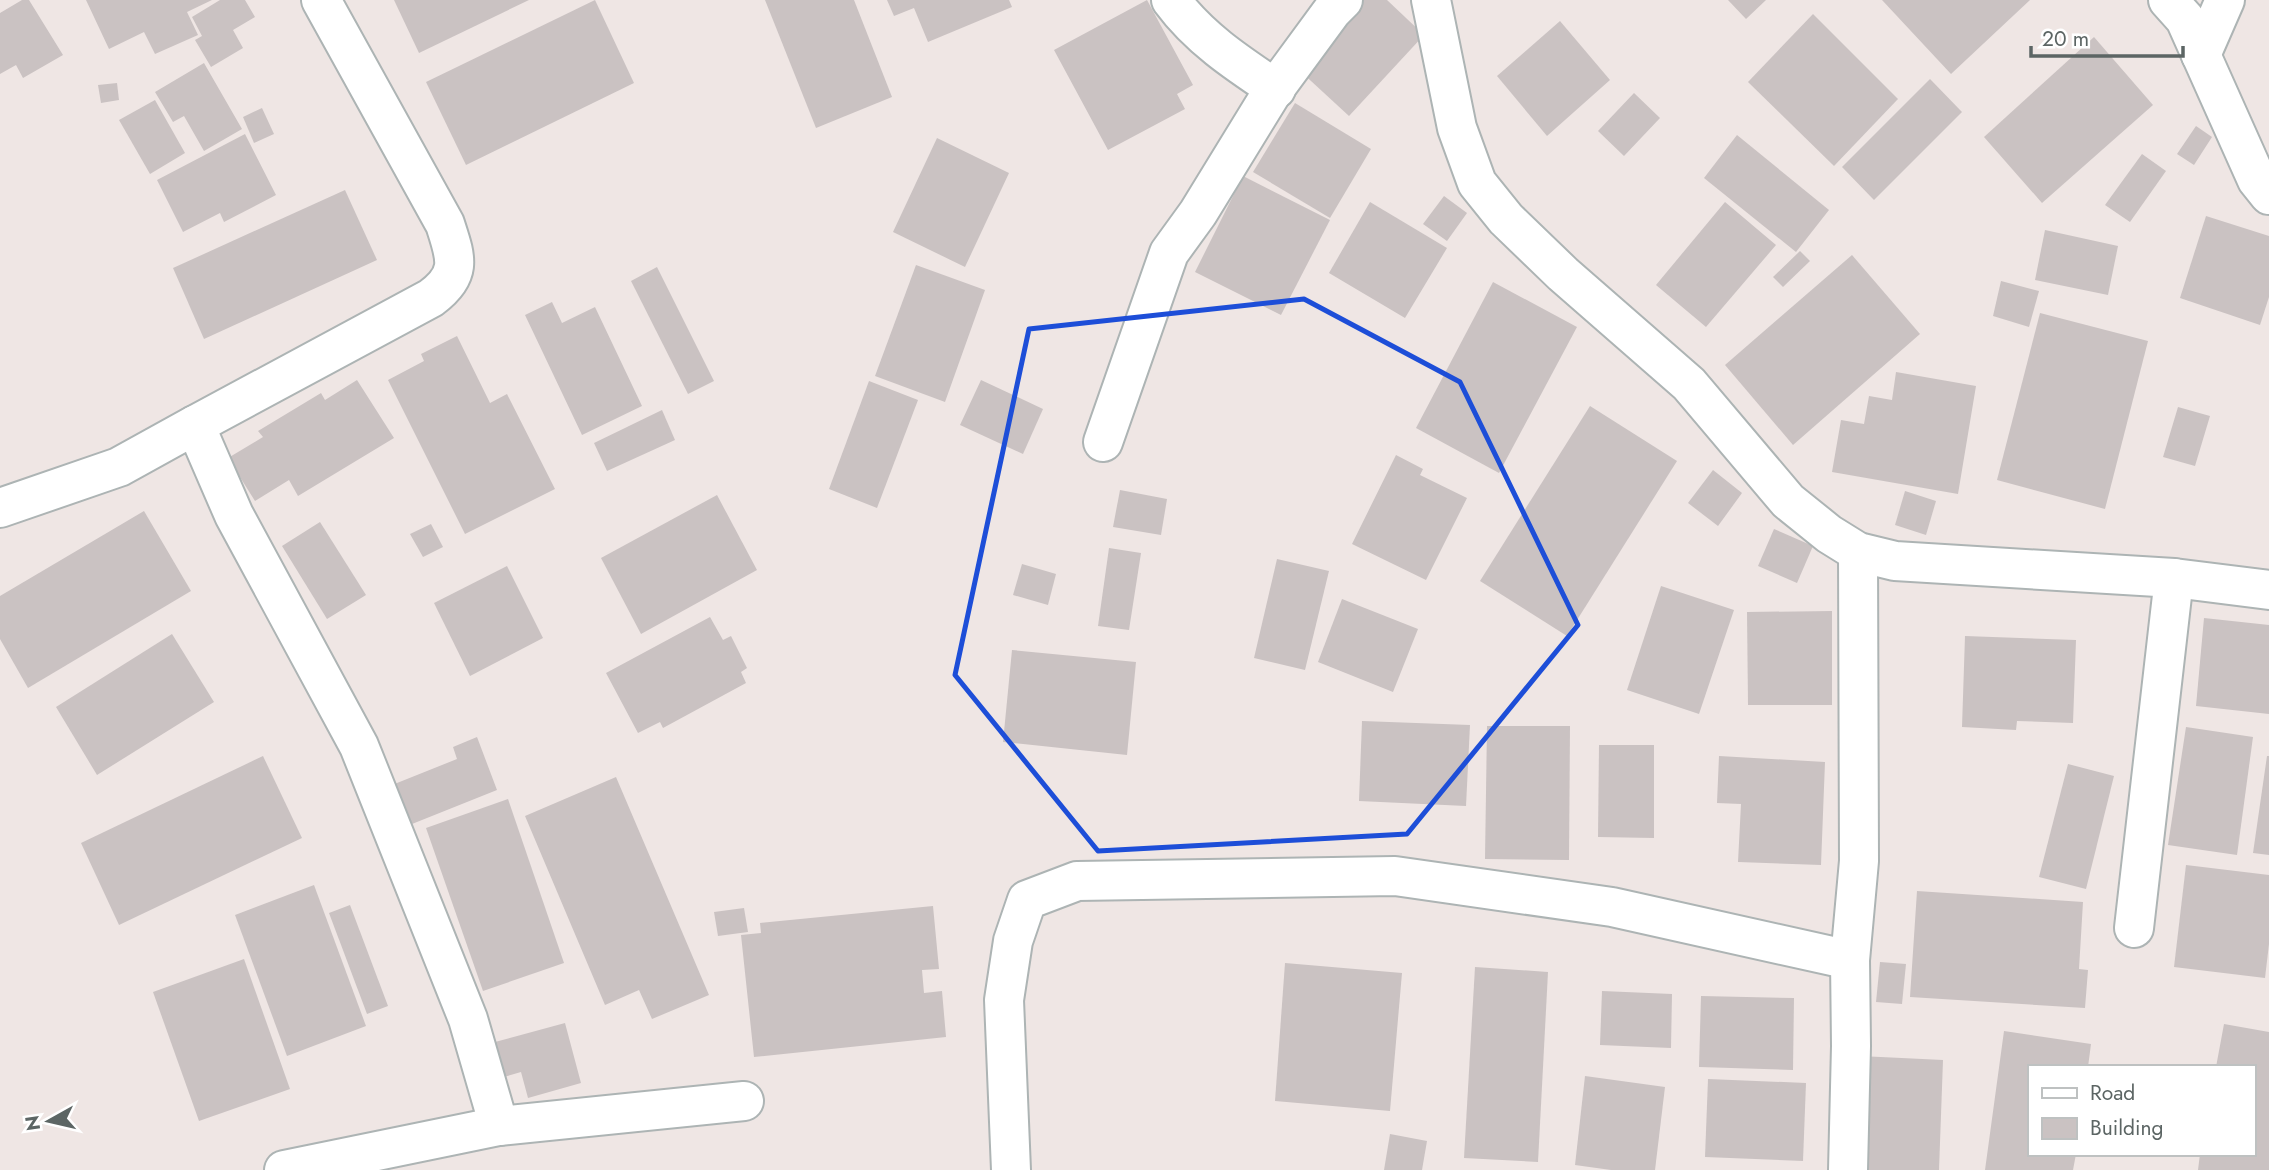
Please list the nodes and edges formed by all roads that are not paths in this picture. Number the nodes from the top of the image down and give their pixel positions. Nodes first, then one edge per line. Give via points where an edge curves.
1 (321, 0) edge
2 (1171, 0) edge
3 (1343, 0) edge
4 (1431, 0) edge
5 (2168, 0) edge
6 (2225, 0) edge
7 (2201, 55) junction
8 (1276, 89) junction
9 (2269, 195) edge
10 (195, 425) junction
11 (1103, 442) dead end
12 (0, 508) edge
13 (1858, 552) junction
14 (2174, 578) junction
15 (2269, 590) edge
16 (2134, 928) dead end
17 (1850, 960) junction
18 (484, 1067) junction
19 (744, 1101) dead end
20 (540, 1122) junction
21 (499, 1126) junction
22 (284, 1170) edge
23 (1011, 1170) edge
24 (1848, 1170) edge

1 - 10 street via 445,224 454,254 453,274 445,288 431,298
2 - 8 street via 1208,41
3 - 8 street
4 - 13 street via 1457,128 1478,183 1506,219 1563,274 1689,384 1788,501
5 - 7 street via 2185,19
6 - 7 street
7 - 9 street via 2257,180
8 - 11 street via 1168,253
10 - 12 street via 119,467
10 - 18 street via 234,515 359,746
13 - 14 street via 1895,561
13 - 17 street via 1859,861
14 - 15 street
14 - 16 street
17 - 23 street via 1612,907 1395,876 1077,881 1027,900 1013,941 1004,1000
17 - 24 street
18 - 20 street
18 - 21 street
19 - 20 street
20 - 21 street
21 - 22 street

